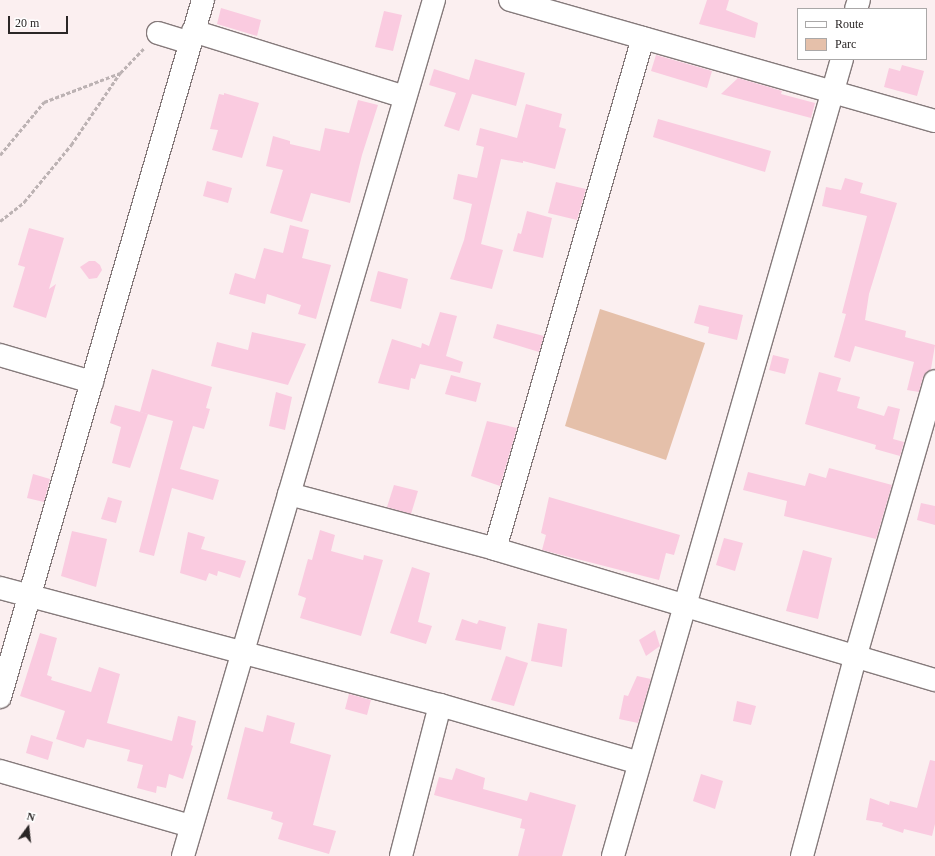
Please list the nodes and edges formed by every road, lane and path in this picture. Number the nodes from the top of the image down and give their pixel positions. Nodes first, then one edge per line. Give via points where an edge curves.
1 (203, 0) edge
2 (434, 0) edge
3 (510, 0) edge
4 (158, 33) joint
5 (191, 37) junction
6 (643, 38) junction
7 (842, 60) edge
8 (120, 73) junction
9 (833, 92) junction
10 (405, 97) junction
11 (935, 121) edge
12 (0, 155) edge
13 (0, 221) edge
14 (0, 355) edge
15 (935, 381) edge
16 (92, 382) junction
17 (289, 494) junction
18 (495, 550) junction
19 (0, 588) edge
20 (30, 597) junction
21 (684, 607) junction
22 (242, 653) junction
23 (855, 658) junction
24 (935, 680) edge
25 (0, 698) edge
26 (440, 705) junction
27 (640, 762) junction
28 (0, 771) edge
29 (191, 826) junction
30 (183, 856) edge
31 (401, 856) edge
32 (614, 856) edge
33 (802, 856) edge

1 - 5 street
2 - 10 street
3 - 6 street
4 - 5 street
4 - 8 path
5 - 10 street
5 - 16 street
6 - 9 street
6 - 18 street
7 - 9 street
8 - 12 path via 44,102
8 - 13 path via 71,145 24,202
9 - 11 street
9 - 21 street
10 - 17 street
14 - 16 street
15 - 23 street
16 - 20 street
17 - 18 street
17 - 22 street
18 - 21 street
19 - 20 street
20 - 22 street
20 - 25 street
21 - 23 street
21 - 27 street
22 - 26 street
22 - 29 street
23 - 24 street
23 - 33 street
26 - 27 street
26 - 31 street
27 - 32 street
28 - 29 street
29 - 30 street

